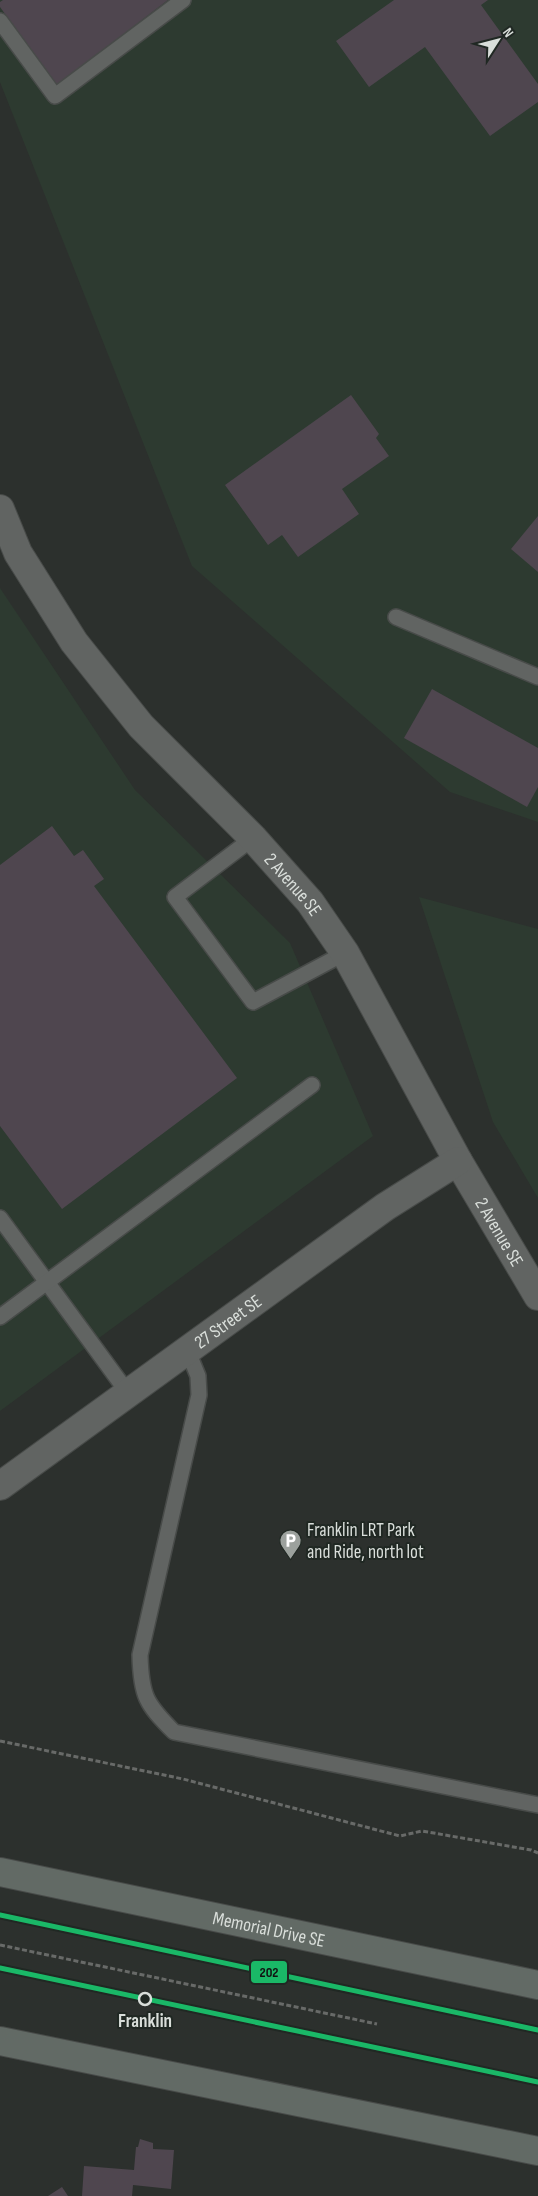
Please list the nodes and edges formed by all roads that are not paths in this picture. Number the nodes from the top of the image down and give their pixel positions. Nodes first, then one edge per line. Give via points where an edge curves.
1 (183, 0) edge
2 (0, 21) edge
3 (0, 509) edge
4 (396, 617) dead end
5 (538, 677) edge
6 (253, 838) junction
7 (344, 953) junction
8 (312, 1085) dead end
9 (458, 1161) junction
10 (0, 1218) edge
11 (46, 1283) junction
12 (538, 1296) edge
13 (0, 1317) edge
14 (187, 1349) junction
15 (128, 1393) junction
16 (0, 1486) edge
17 (538, 1805) edge
18 (0, 1872) edge
19 (538, 1985) edge
20 (0, 2041) edge
21 (538, 2150) edge

1 - 2 lane via 54,96
3 - 6 street, 2 Avenue SE via 18,553 74,642 141,726
4 - 5 lane
6 - 7 street, 2 Avenue SE via 310,902
6 - 7 lane via 175,897 253,1002
7 - 9 street, 2 Avenue SE
8 - 11 lane
9 - 12 street, 2 Avenue SE
9 - 14 street, 27 Street SE via 384,1207
10 - 11 lane
11 - 13 lane
11 - 15 lane
14 - 15 street, 27 Street SE
14 - 17 lane via 198,1376 199,1395 140,1655 140,1683 152,1710 174,1732
15 - 16 street, 27 Street SE
18 - 19 main road, Memorial Drive SE
20 - 21 main road

